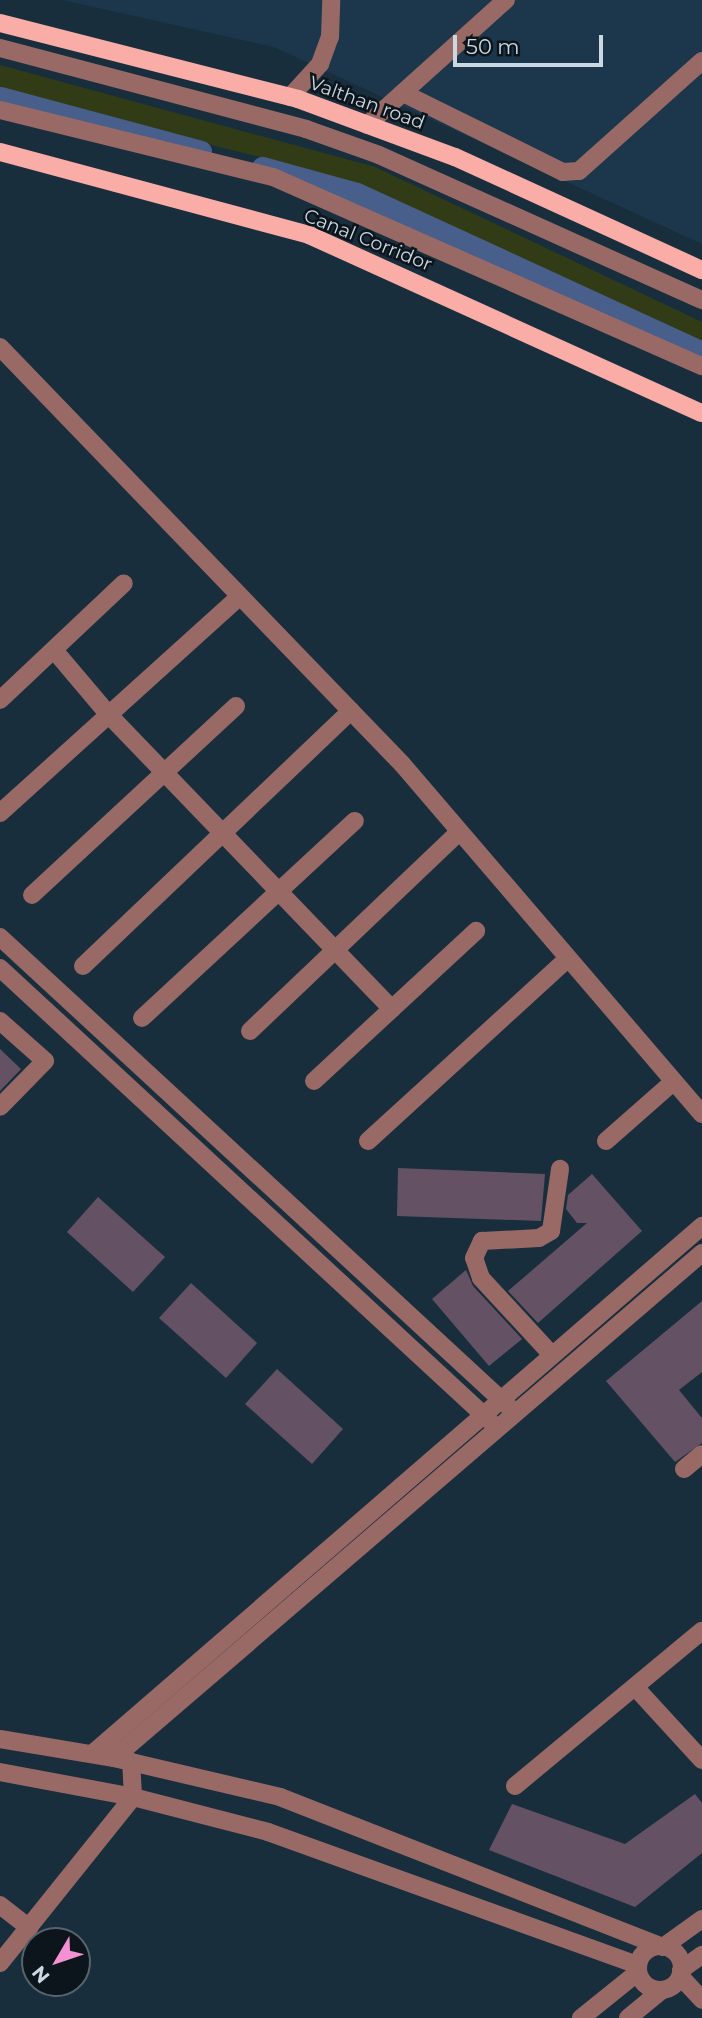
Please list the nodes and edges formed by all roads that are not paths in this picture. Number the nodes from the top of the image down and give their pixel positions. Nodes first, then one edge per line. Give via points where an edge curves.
1 (331, 0) edge
2 (506, 0) edge
3 (0, 23) edge
4 (0, 48) edge
5 (702, 61) edge
6 (405, 94) junction
7 (290, 97) junction
8 (0, 110) edge
9 (367, 125) junction
10 (0, 152) edge
11 (702, 270) edge
12 (702, 300) edge
13 (0, 347) edge
14 (702, 366) edge
15 (702, 413) edge
16 (124, 583) dead end
17 (239, 597) junction
18 (54, 650) junction
19 (0, 700) edge
20 (236, 706) dead end
21 (351, 711) junction
22 (109, 715) junction
23 (168, 772) junction
24 (0, 813) edge
25 (355, 821) dead end
26 (224, 831) junction
27 (459, 832) junction
28 (282, 890) junction
29 (33, 895) dead end
30 (476, 931) dead end
31 (0, 936) edge
32 (337, 948) junction
33 (567, 959) junction
34 (83, 967) dead end
35 (0, 968) edge
36 (392, 1009) junction
37 (142, 1018) dead end
38 (0, 1021) edge
39 (250, 1031) dead end
40 (314, 1081) dead end
41 (673, 1082) junction
42 (0, 1107) edge
43 (702, 1114) edge
44 (368, 1141) dead end
45 (606, 1141) dead end
46 (560, 1169) dead end
47 (702, 1226) edge
48 (702, 1253) edge
49 (552, 1355) junction
50 (500, 1399) junction
51 (515, 1413) junction
52 (483, 1414) junction
53 (498, 1428) junction
54 (702, 1454) edge
55 (684, 1469) dead end
56 (702, 1630) edge
57 (635, 1687) junction
58 (0, 1739) edge
59 (92, 1754) junction
60 (122, 1760) junction
61 (702, 1760) edge
62 (0, 1772) edge
63 (515, 1786) dead end
64 (133, 1797) junction
65 (0, 1905) edge
66 (702, 1919) edge
67 (28, 1927) edge
68 (30, 1927) edge
69 (21, 1938) edge
70 (661, 1947) junction
71 (702, 1955) edge
72 (0, 1963) edge
73 (638, 1968) junction
74 (681, 1973) junction
75 (662, 1990) junction
76 (702, 2000) edge
77 (581, 2018) edge
78 (628, 2018) edge

1 - 7 street via 330,37 320,64
2 - 6 street
3 - 7 main road, Valthan road
4 - 12 street via 306,129 391,160
5 - 6 street via 579,171 564,172
6 - 9 street
7 - 9 main road, Valthan road
8 - 14 street via 273,177
9 - 11 main road, Valthan road via 455,157
10 - 15 main road, Canal Corridor via 309,235
13 - 17 street
16 - 18 street
17 - 21 street
17 - 22 street
18 - 19 street
18 - 22 street
20 - 23 street
21 - 26 street
21 - 27 street
22 - 23 street
22 - 24 street
23 - 26 street
23 - 29 street
25 - 28 street
26 - 28 street
26 - 34 street
27 - 32 street
27 - 33 street
28 - 32 street
28 - 37 street
30 - 36 street
31 - 50 street
32 - 36 street
32 - 39 street
33 - 41 street
33 - 44 street
35 - 52 street
36 - 40 street
38 - 42 street via 45,1061
41 - 43 street
41 - 45 street
46 - 49 street via 551,1231 539,1238 482,1241 474,1258 481,1278
47 - 49 street
48 - 51 street
49 - 50 street
50 - 51 street
50 - 52 street
51 - 53 street
52 - 53 street
52 - 59 street
53 - 60 street
54 - 55 street
56 - 57 street
57 - 61 street
57 - 63 street
58 - 59 street
59 - 60 street
60 - 64 street
60 - 70 street via 280,1797
62 - 64 street
64 - 68 street
64 - 73 street via 268,1832
65 - 67 street
66 - 70 street
69 - 72 street
70 - 73 street via 648,1950
70 - 74 street via 678,1957
71 - 74 street
73 - 75 street via 644,1984
73 - 77 street
74 - 75 street
74 - 76 street
75 - 78 street

